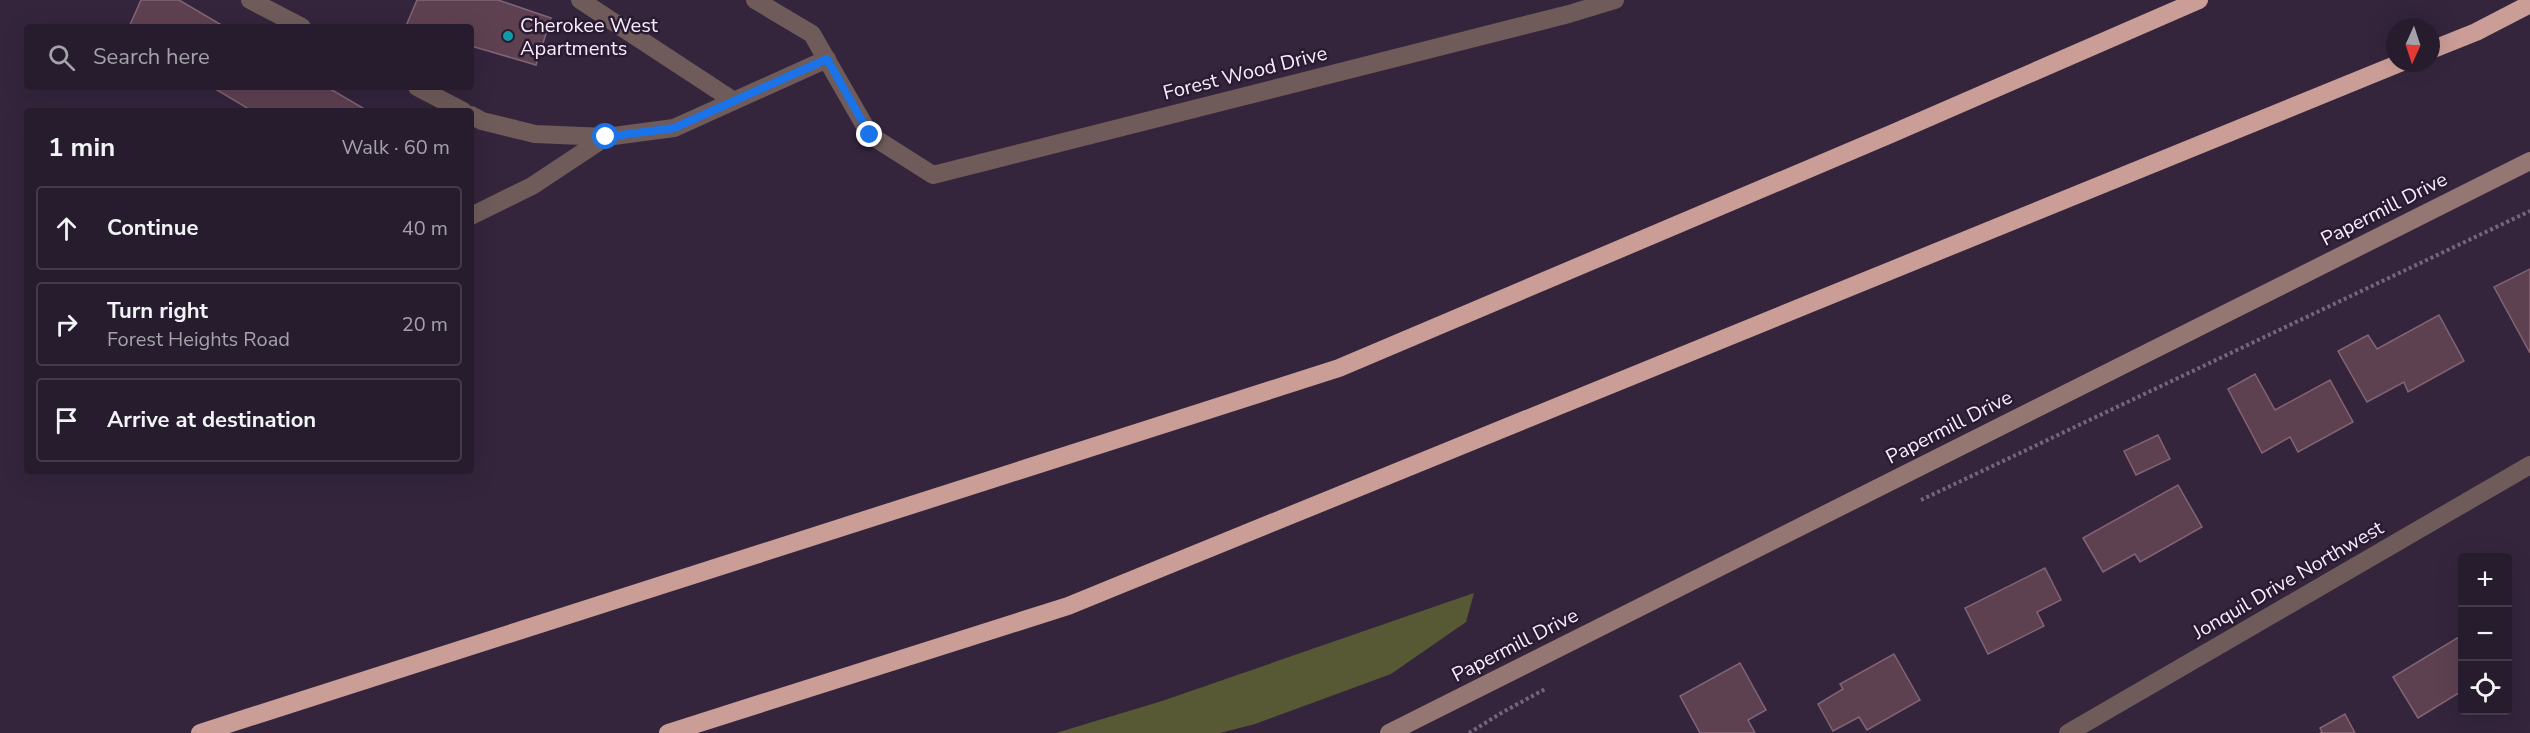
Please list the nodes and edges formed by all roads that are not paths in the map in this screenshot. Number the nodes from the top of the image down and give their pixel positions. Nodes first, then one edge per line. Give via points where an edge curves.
1 (250, 0) edge
2 (580, 0) edge
3 (755, 0) edge
4 (1615, 0) edge
5 (2199, 0) edge
6 (2530, 4) edge
7 (1577, 7) edge
8 (296, 24) edge
9 (2440, 46) edge
10 (827, 59) junction
11 (2386, 69) edge
12 (423, 90) edge
13 (734, 101) junction
14 (457, 108) edge
15 (474, 117) edge
16 (606, 137) junction
17 (2530, 161) edge
18 (474, 215) edge
19 (2530, 465) edge
20 (200, 733) edge
21 (668, 733) edge
22 (1389, 733) edge
23 (2068, 733) edge

1 - 8 street
2 - 13 street
3 - 10 street via 812,34
4 - 7 street, Forest Wood Drive
5 - 20 highway via 1340,368
6 - 9 highway
7 - 10 street, Forest Wood Drive via 933,175 870,135
10 - 13 street
11 - 21 highway via 1068,606
12 - 14 street
13 - 16 street via 674,128
15 - 16 street via 535,134
16 - 18 street via 532,186
17 - 22 main road, Papermill Drive
19 - 23 street, Jonquil Drive Northwest

